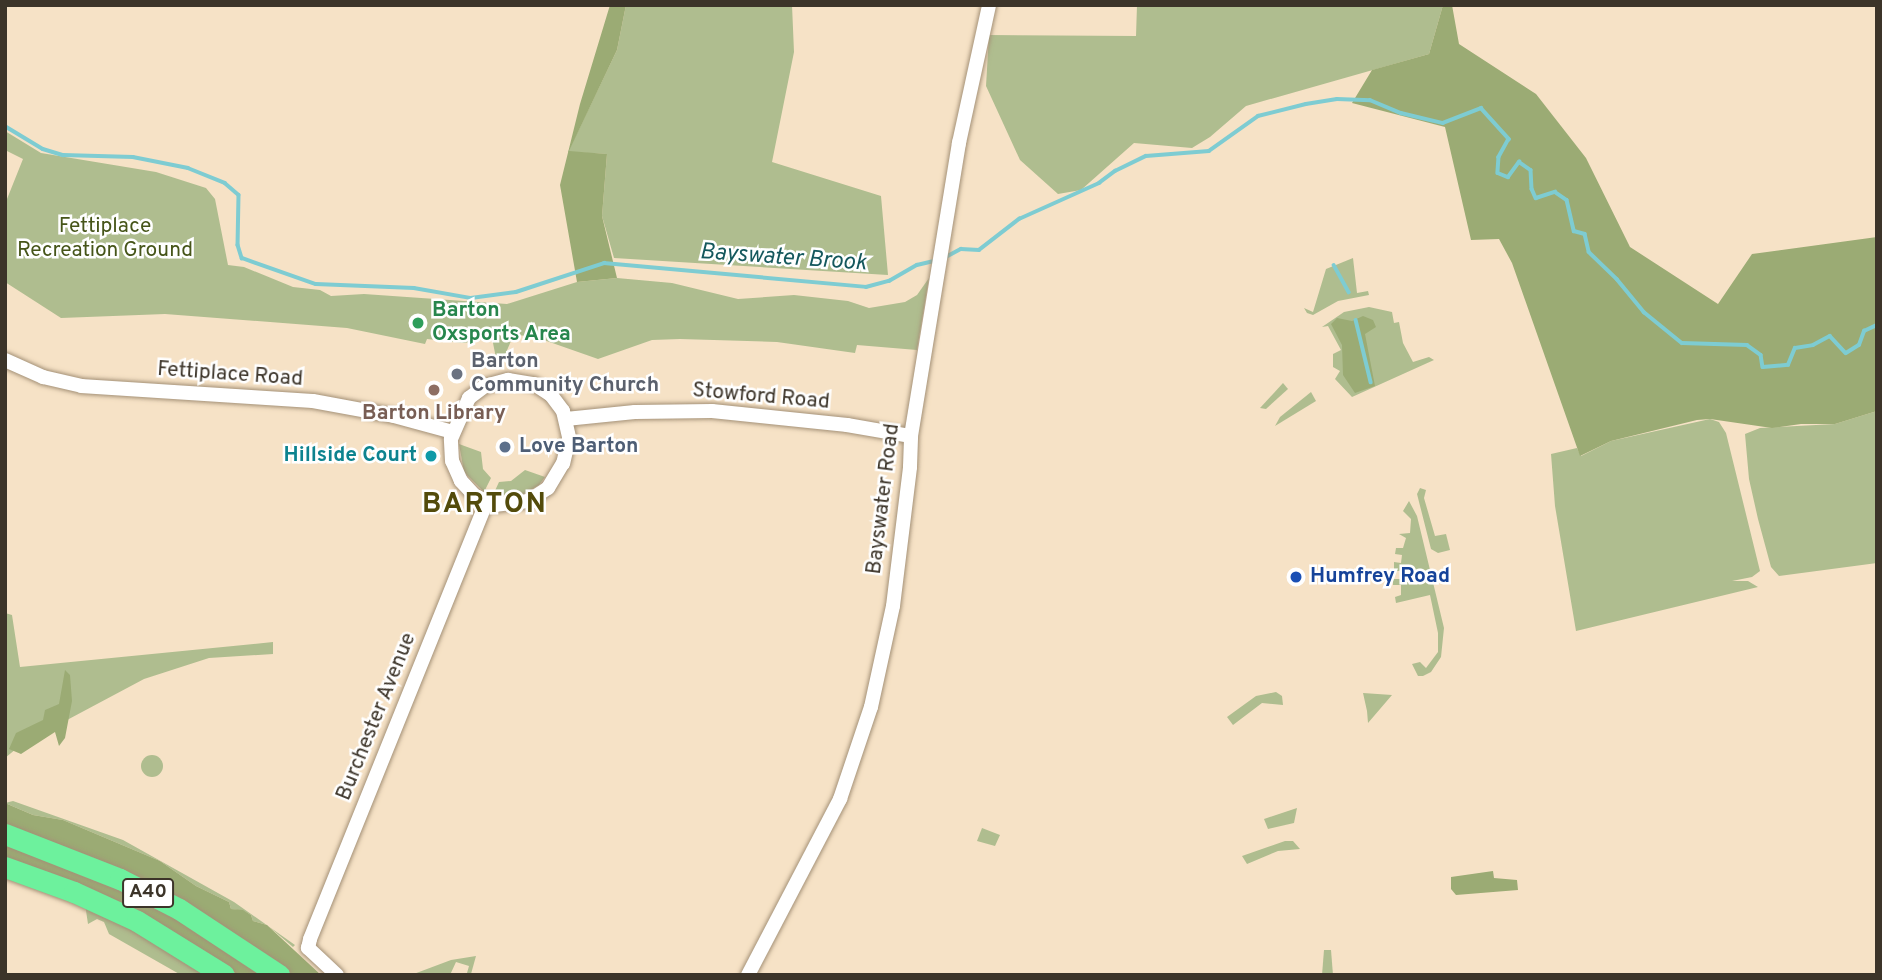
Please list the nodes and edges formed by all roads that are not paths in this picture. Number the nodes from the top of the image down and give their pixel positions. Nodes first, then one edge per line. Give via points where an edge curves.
1 (989, 5) edge
2 (5, 360) edge
3 (566, 419) junction
4 (453, 432) junction
5 (911, 436) junction
6 (486, 503) junction
7 (5, 834) edge
8 (5, 867) edge
9 (224, 975) edge
10 (279, 975) edge
11 (337, 975) edge
12 (748, 975) edge

1 - 5 street, Bayswater Road via 959,143
2 - 4 street, Fettiplace Road via 71,384 313,401
3 - 4 street via 543,388 520,380 499,380 469,398
3 - 5 street, Stowford Road via 712,411
3 - 6 street via 566,454 548,488 518,504
4 - 6 street via 456,474
5 - 12 street, Bayswater Road via 892,614 861,743 840,799
6 - 11 street, Burchester Avenue via 307,948
7 - 10 highway, A40 via 83,862 156,897
8 - 9 highway, A40 via 128,917

